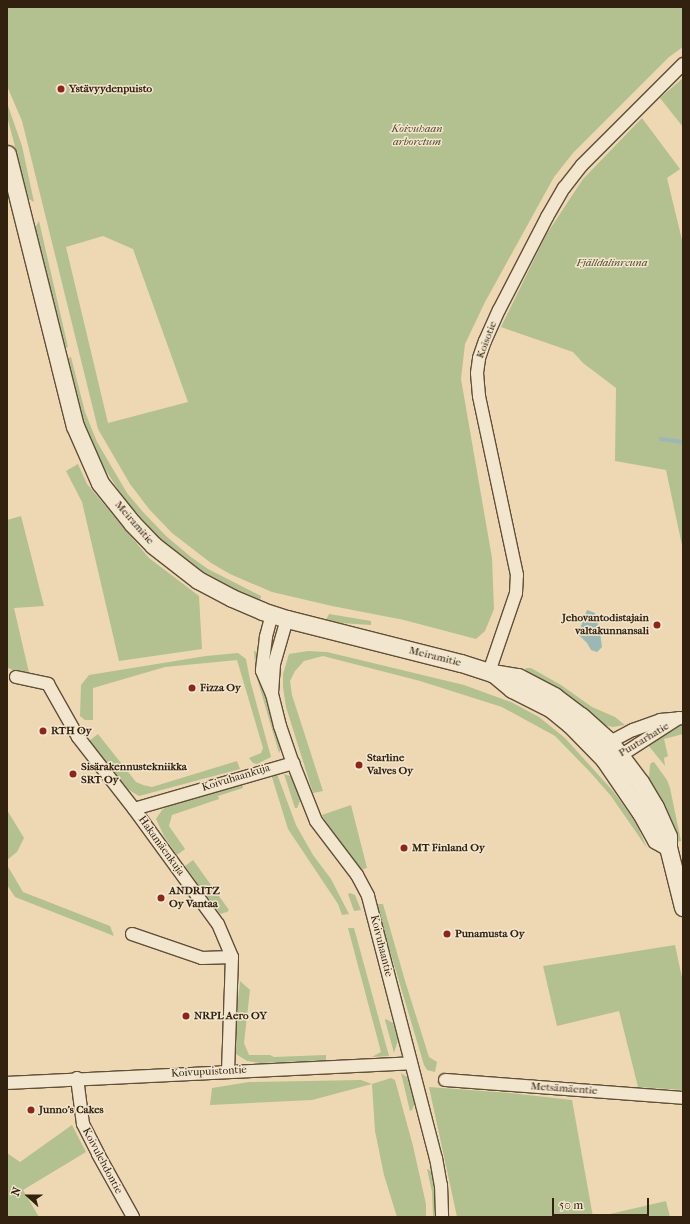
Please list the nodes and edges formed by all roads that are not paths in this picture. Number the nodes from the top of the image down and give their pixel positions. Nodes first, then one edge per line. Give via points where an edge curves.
1 (683, 64) edge
2 (7, 154) edge
3 (279, 617) junction
4 (491, 672) junction
5 (16, 677) dead end
6 (681, 718) edge
7 (610, 742) junction
8 (612, 757) junction
9 (293, 763) junction
10 (134, 808) junction
11 (683, 907) edge
12 (132, 934) dead end
13 (232, 957) junction
14 (410, 1063) junction
15 (228, 1071) junction
16 (78, 1078) junction
17 (444, 1080) dead end
18 (7, 1083) edge
19 (683, 1098) edge
20 (133, 1217) edge
21 (442, 1217) edge

1 - 4 street, Koisotie via 582,165 564,188 499,310 479,358 479,396 517,575 516,593
2 - 3 main road, Meiramitie via 76,426 100,483 153,545 175,563 198,580 232,598
3 - 4 main road, Meiramitie
3 - 9 street, Koivuhaantie via 272,694
4 - 7 main road, Meiramitie via 518,677 554,696
4 - 8 main road, Meiramitie via 512,689 550,708
5 - 10 street, Hakamäenkuja via 48,684 78,737
6 - 7 street, Puutarhatie via 660,720
6 - 8 street, Puutarhatie
7 - 8 main road, Meiramitie
8 - 11 main road, Meiramitie via 640,782 655,807 668,836 668,848
9 - 10 street, Koivuhaankuja
9 - 14 street, Koivuhaantie via 316,821 357,875 368,896
10 - 13 street, Hakamäenkuja via 218,924
12 - 13 street via 202,958
13 - 15 street, Hakamäenkuja
14 - 15 street, Koivupuistontie
14 - 21 street, Koivuhaantie via 436,1158 441,1185
15 - 16 street, Koivupuistontie
16 - 18 street, Koivupuistontie
16 - 20 street, Koivulehdontie via 83,1124
17 - 19 street, Metsämäentie

